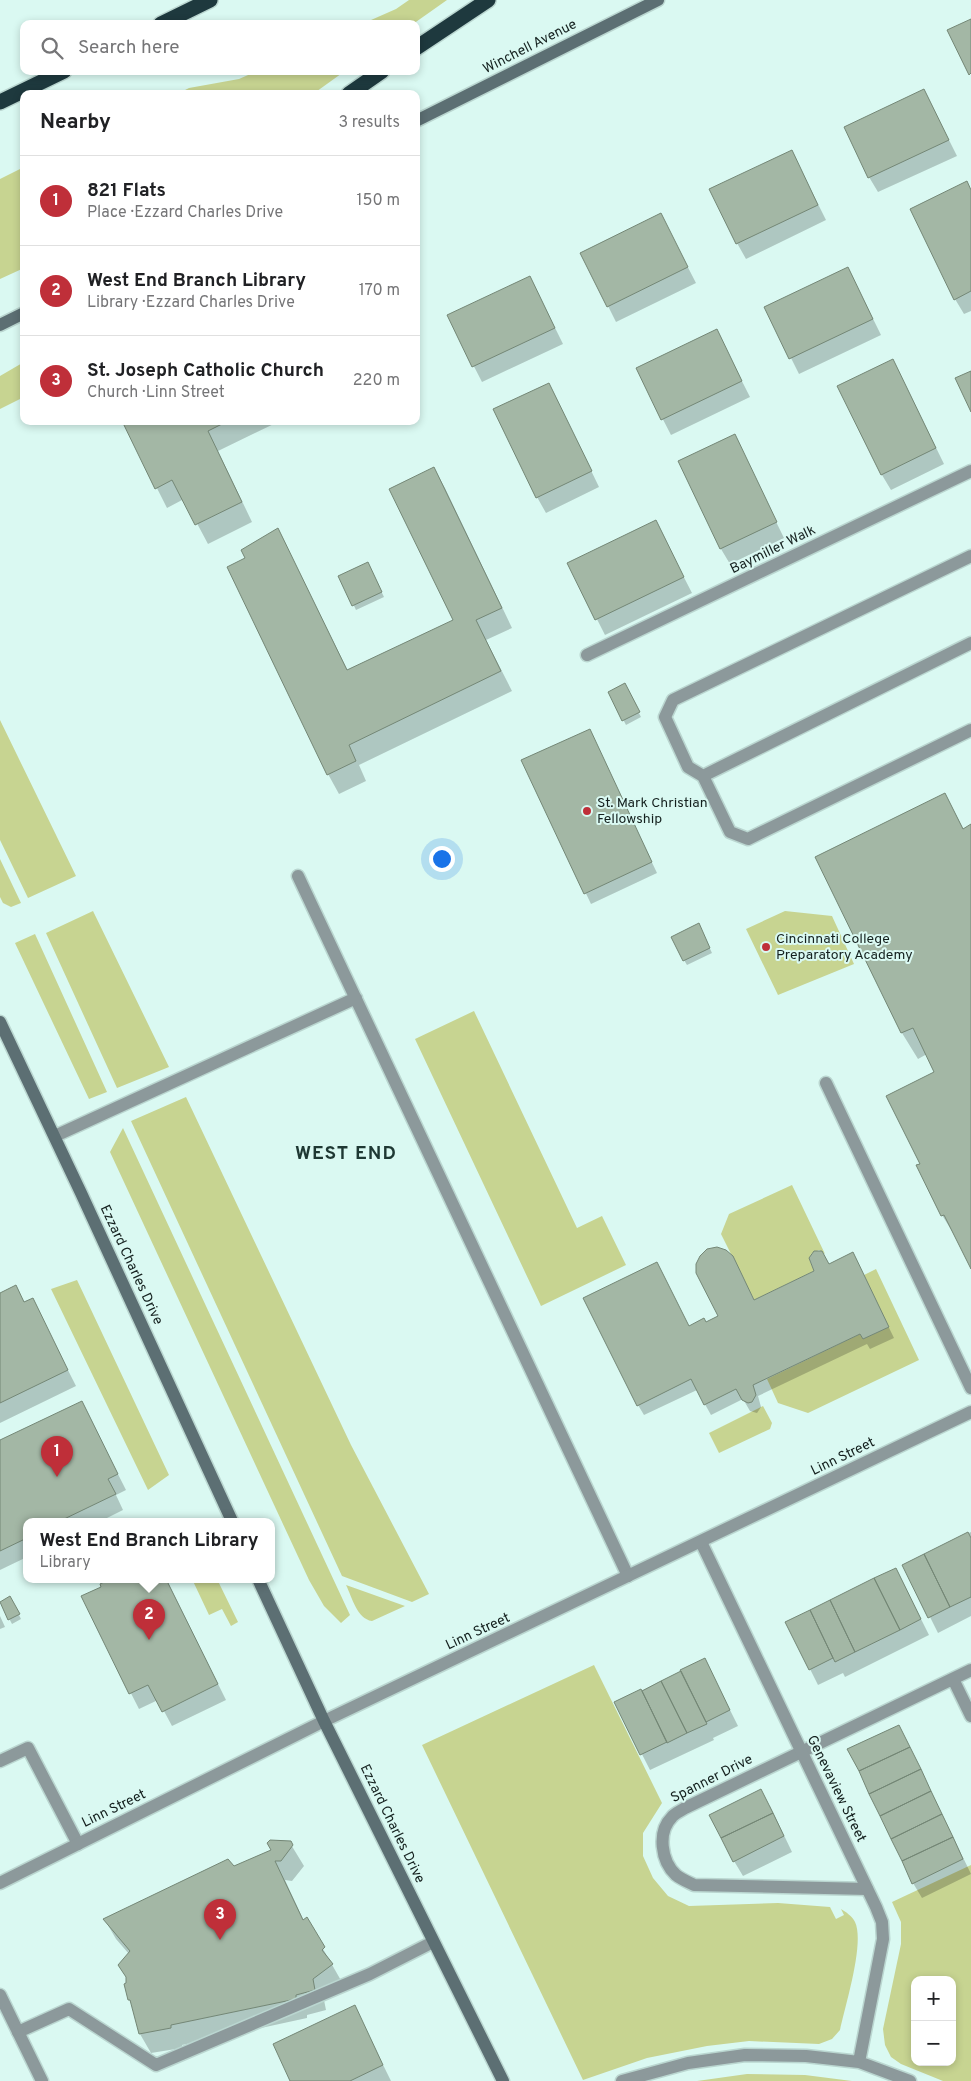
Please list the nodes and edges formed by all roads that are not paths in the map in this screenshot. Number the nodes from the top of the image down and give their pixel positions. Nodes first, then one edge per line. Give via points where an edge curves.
1 (210, 0) edge
2 (488, 0) edge
3 (658, 0) edge
4 (169, 20) edge
5 (420, 45) edge
6 (56, 75) edge
7 (376, 75) edge
8 (25, 90) edge
9 (355, 90) edge
10 (20, 92) edge
11 (0, 102) edge
12 (420, 120) edge
13 (20, 315) edge
14 (0, 325) edge
15 (971, 471) edge
16 (971, 556) edge
17 (971, 642) edge
18 (587, 655) dead end
19 (971, 730) edge
20 (703, 776) junction
21 (298, 876) dead end
22 (356, 998) junction
23 (0, 1022) edge
24 (826, 1082) dead end
25 (55, 1136) junction
26 (971, 1388) edge
27 (971, 1412) edge
28 (231, 1518) edge
29 (701, 1542) junction
30 (628, 1576) junction
31 (260, 1583) edge
32 (971, 1670) edge
33 (953, 1679) junction
34 (971, 1716) edge
35 (324, 1722) junction
36 (801, 1752) junction
37 (0, 1761) edge
38 (78, 1844) junction
39 (0, 1883) edge
40 (867, 1889) junction
41 (433, 1942) junction
42 (0, 1995) edge
43 (18, 2032) junction
44 (859, 2062) junction
45 (42, 2081) edge
46 (503, 2081) edge
47 (622, 2081) edge
48 (910, 2081) edge

1 - 4 highway
2 - 5 highway
3 - 12 main road, Winchell Avenue
6 - 8 highway
7 - 9 highway
10 - 11 highway
13 - 14 main road
15 - 18 street, Baymiller Walk
16 - 20 street via 673,700 665,717 688,767
17 - 20 street
19 - 20 street via 748,839 730,832
21 - 22 street
22 - 25 street
22 - 30 street
23 - 25 main road, Ezzard Charles Drive
24 - 26 street
25 - 28 main road, Ezzard Charles Drive
27 - 29 street, Linn Street
29 - 30 street, Linn Street
29 - 36 street, Genevaview Street
30 - 35 street, Linn Street
31 - 35 main road, Ezzard Charles Drive
32 - 33 street, Spanner Drive
33 - 34 street
33 - 36 street, Spanner Drive
35 - 38 street, Linn Street
35 - 41 main road, Ezzard Charles Drive
36 - 40 street, Genevaview Street
36 - 40 street, Spanner Drive via 672,1817 664,1828 665,1859 676,1874 694,1885
37 - 38 street via 28,1748
38 - 39 street, Linn Street
40 - 44 street, Genevaview Street via 882,1922 882,1939
41 - 43 street via 370,1974 156,2065 69,2009
41 - 46 main road, Ezzard Charles Drive
42 - 43 street
43 - 45 street
44 - 47 street via 806,2056 745,2055 688,2063
44 - 48 street

